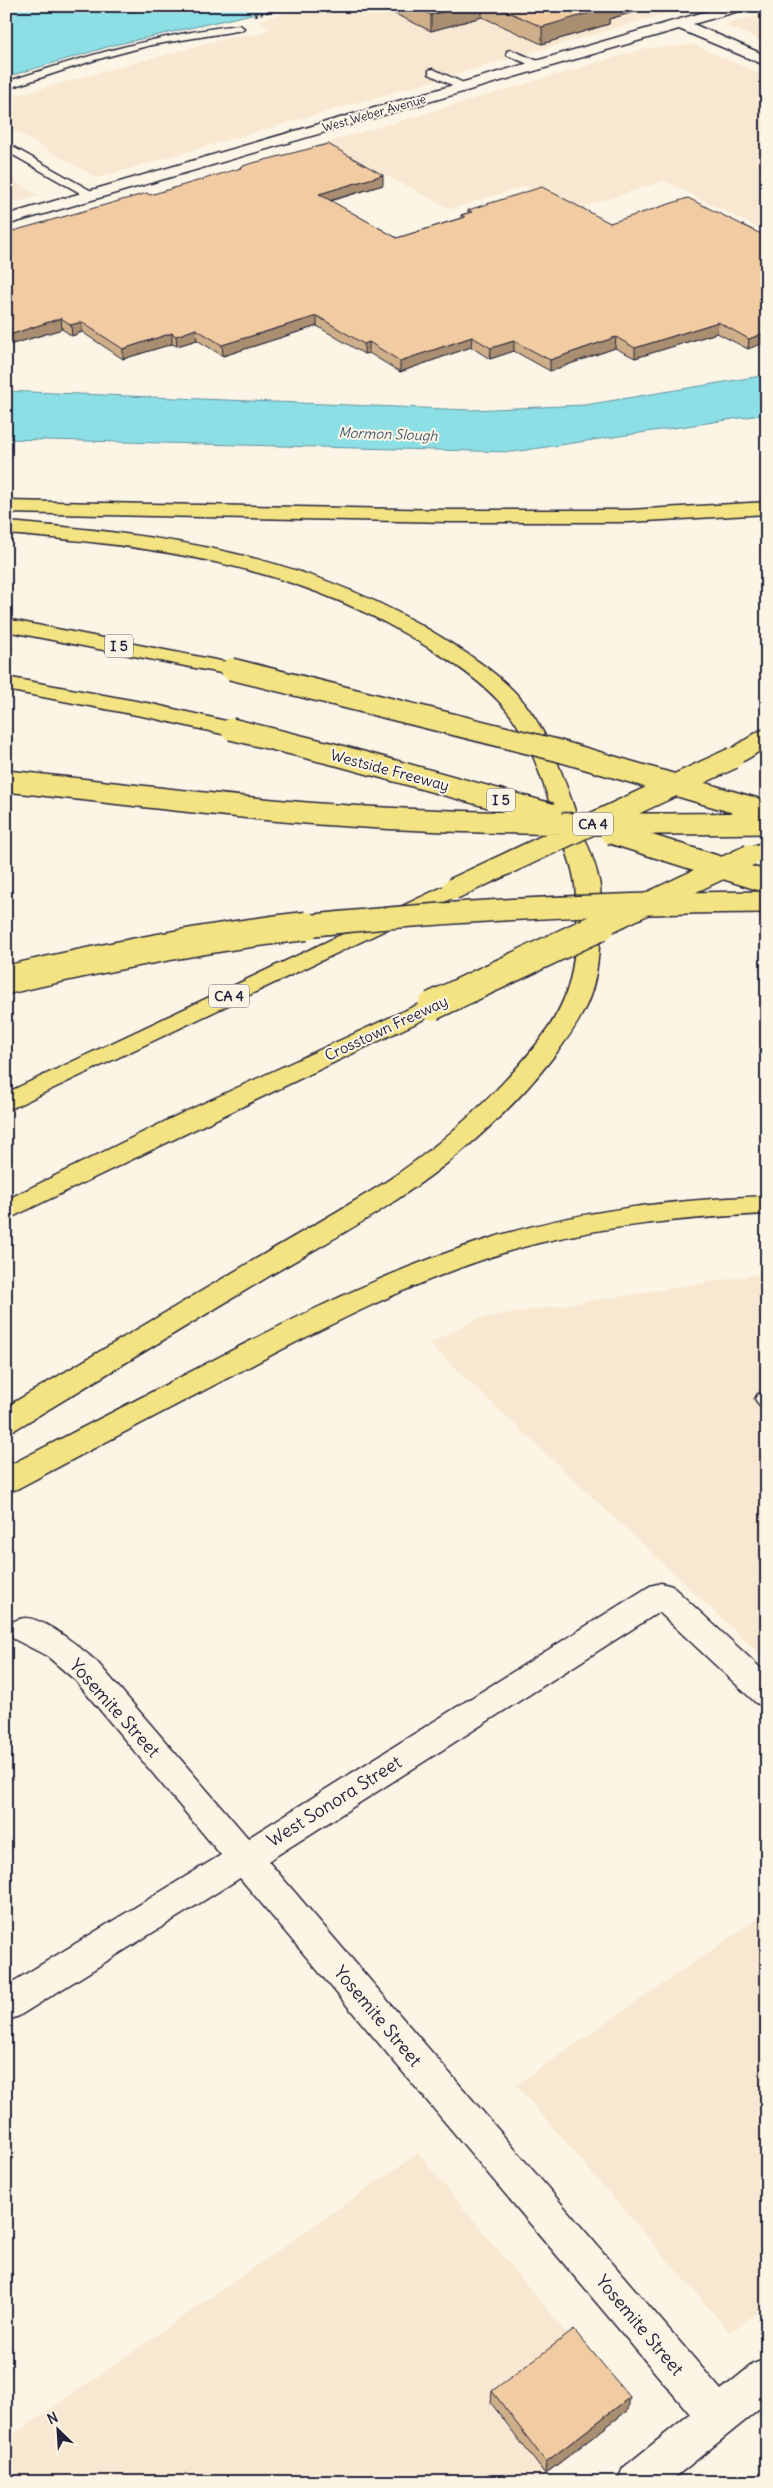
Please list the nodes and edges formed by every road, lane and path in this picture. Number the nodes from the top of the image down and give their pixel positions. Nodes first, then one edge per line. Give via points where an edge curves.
1 (294, 6) edge
2 (741, 6) edge
3 (680, 24) junction
4 (239, 28) joint
5 (512, 53) dead end
6 (767, 62) edge
7 (539, 65) junction
8 (433, 72) dead end
9 (6, 86) edge
10 (464, 87) junction
11 (6, 146) edge
12 (91, 195) junction
13 (6, 220) edge
14 (6, 506) edge
15 (767, 508) edge
16 (6, 528) edge
17 (6, 625) edge
18 (6, 683) edge
19 (767, 736) edge
20 (767, 744) edge
21 (732, 758) junction
22 (6, 781) edge
23 (767, 812) edge
24 (767, 823) edge
25 (761, 851) edge
26 (767, 882) edge
27 (767, 902) edge
28 (6, 980) edge
29 (6, 1103) edge
30 (767, 1205) edge
31 (6, 1211) edge
32 (6, 1421) edge
33 (6, 1481) edge
34 (25, 1630) dead end
35 (767, 1694) edge
36 (244, 1858) junction
37 (6, 2005) edge
38 (767, 2378) edge
39 (718, 2417) junction
40 (637, 2482) edge

1 - 4 path via 248,16
2 - 3 street, West Weber Avenue
3 - 6 street
3 - 7 street, West Weber Avenue
4 - 9 lane via 118,52
5 - 7 lane
7 - 10 street, West Weber Avenue
8 - 10 lane
10 - 12 street, West Weber Avenue
11 - 12 lane
12 - 13 street, West Weber Avenue
14 - 15 highway via 450,516 629,516
16 - 32 highway via 126,538 236,558 326,585 398,619 435,641 499,689 520,713 545,758 589,884 587,964 580,991 564,1025 494,1109 392,1190
17 - 23 highway, I 5, bridge via 231,669 547,748
18 - 26 highway, Westside Freeway / I 5, bridge via 152,711 337,755 543,812
19 - 21 highway
20 - 21 highway, CA 4
21 - 29 highway, CA 4, bridge
22 - 24 highway, bridge via 226,805 410,819 604,825
25 - 31 highway, Crosstown Freeway, bridge via 185,1122
27 - 28 highway, bridge via 585,904 392,916 191,942
30 - 33 highway via 617,1218 538,1234 440,1264 366,1295
34 - 36 street, Yosemite Street via 58,1647 86,1671
35 - 36 street, West Sonora Street via 660,1594
36 - 37 street, West Sonora Street
36 - 39 street, Yosemite Street
38 - 39 street
39 - 40 street

